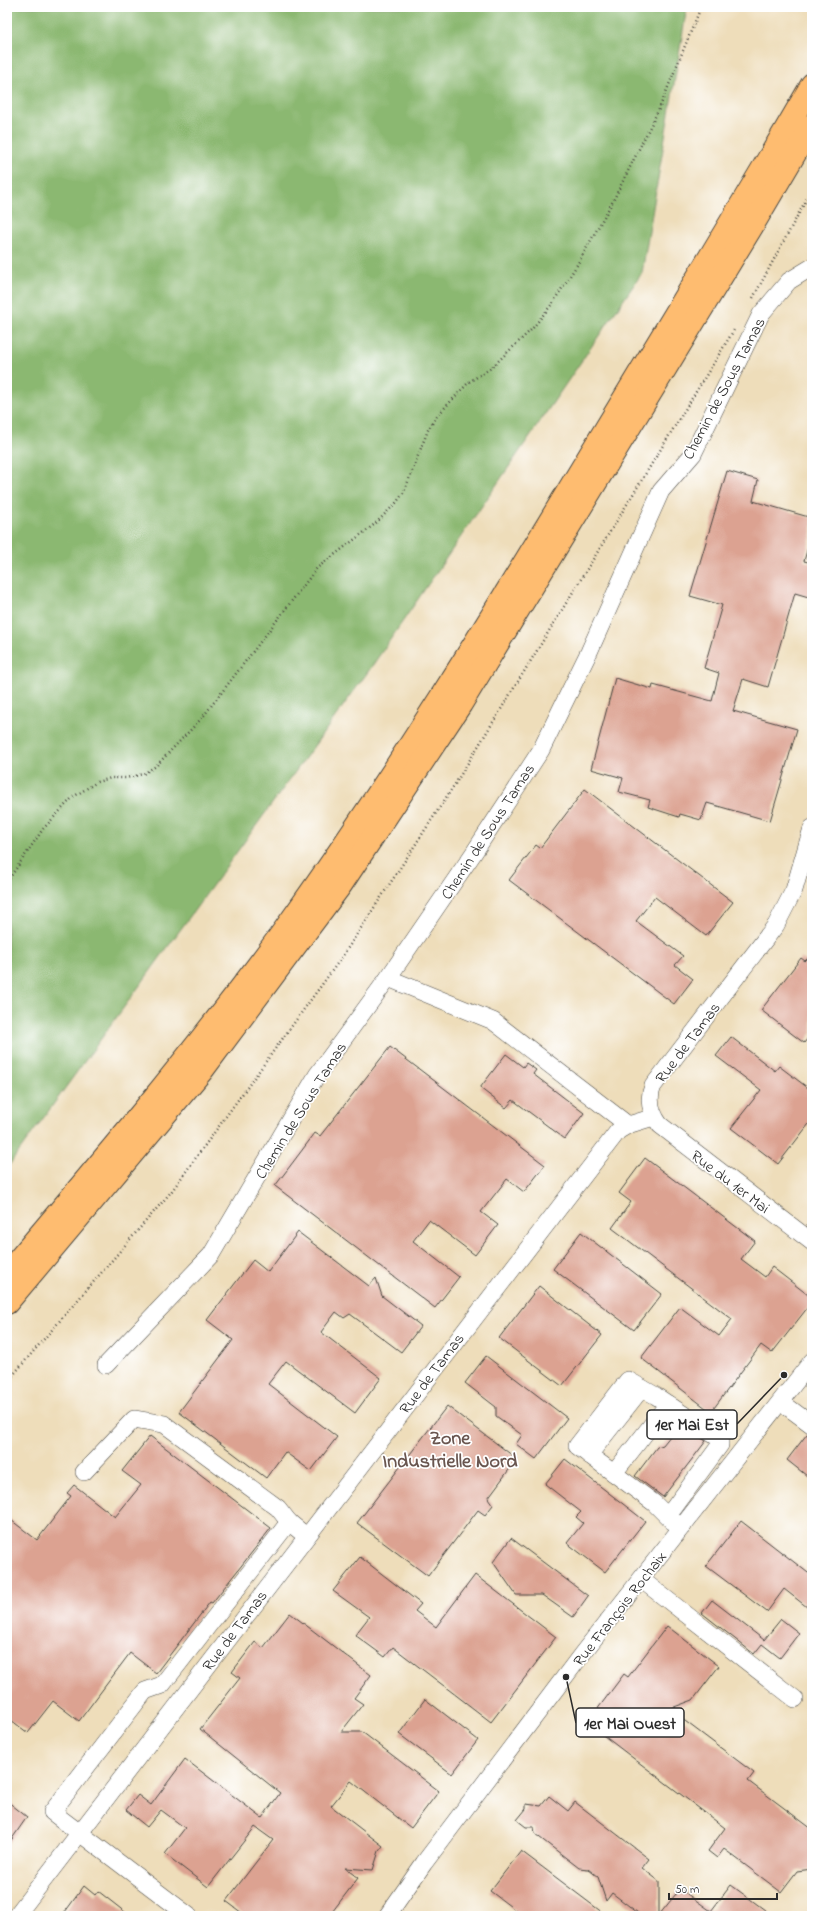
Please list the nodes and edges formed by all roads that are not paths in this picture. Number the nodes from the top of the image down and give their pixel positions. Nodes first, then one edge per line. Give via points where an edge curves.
1 (812, 84) edge
2 (812, 125) edge
3 (812, 267) edge
4 (812, 828) edge
5 (388, 978) junction
6 (654, 1117) junction
7 (628, 1125) junction
8 (812, 1242) edge
9 (7, 1273) edge
10 (7, 1303) edge
11 (812, 1361) edge
12 (106, 1365) dead end
13 (781, 1402) junction
14 (668, 1404) junction
15 (812, 1425) edge
16 (84, 1472) dead end
17 (614, 1473) junction
18 (666, 1515) junction
19 (289, 1522) junction
20 (682, 1526) junction
21 (306, 1536) junction
22 (642, 1580) junction
23 (795, 1699) dead end
24 (80, 1832) junction
25 (16, 1916) edge
26 (189, 1916) edge
27 (387, 1916) edge

1 - 9 highway via 453,679 390,777 323,875 239,990 133,1124
2 - 10 highway via 461,704 362,853 202,1071
3 - 5 street, Chemin de Sous Tamas via 788,281 761,314 692,454 661,491 589,652 541,750
4 - 6 street, Rue de Tamas via 794,890 776,925 653,1086 650,1094
5 - 7 street via 493,1021
5 - 12 street, Chemin de Sous Tamas via 317,1075 211,1255
6 - 7 street, Rue de Tamas
6 - 8 street, Rue du 1er Mai via 669,1134
7 - 21 street, Rue de Tamas via 618,1131
11 - 13 street, Rue François Rochaix
13 - 15 street
13 - 20 street, Rue François Rochaix
14 - 17 street
14 - 17 street via 628,1380 577,1446
14 - 18 street via 720,1439 720,1445
16 - 19 street via 134,1419 164,1424 278,1508
17 - 18 street
18 - 20 street
19 - 21 street
19 - 24 street via 162,1685 145,1691 52,1812
20 - 22 street, Rue François Rochaix
21 - 24 street, Rue de Tamas
22 - 23 street
22 - 27 street, Rue François Rochaix via 582,1654
24 - 25 street, Rue de Tamas
24 - 26 street

